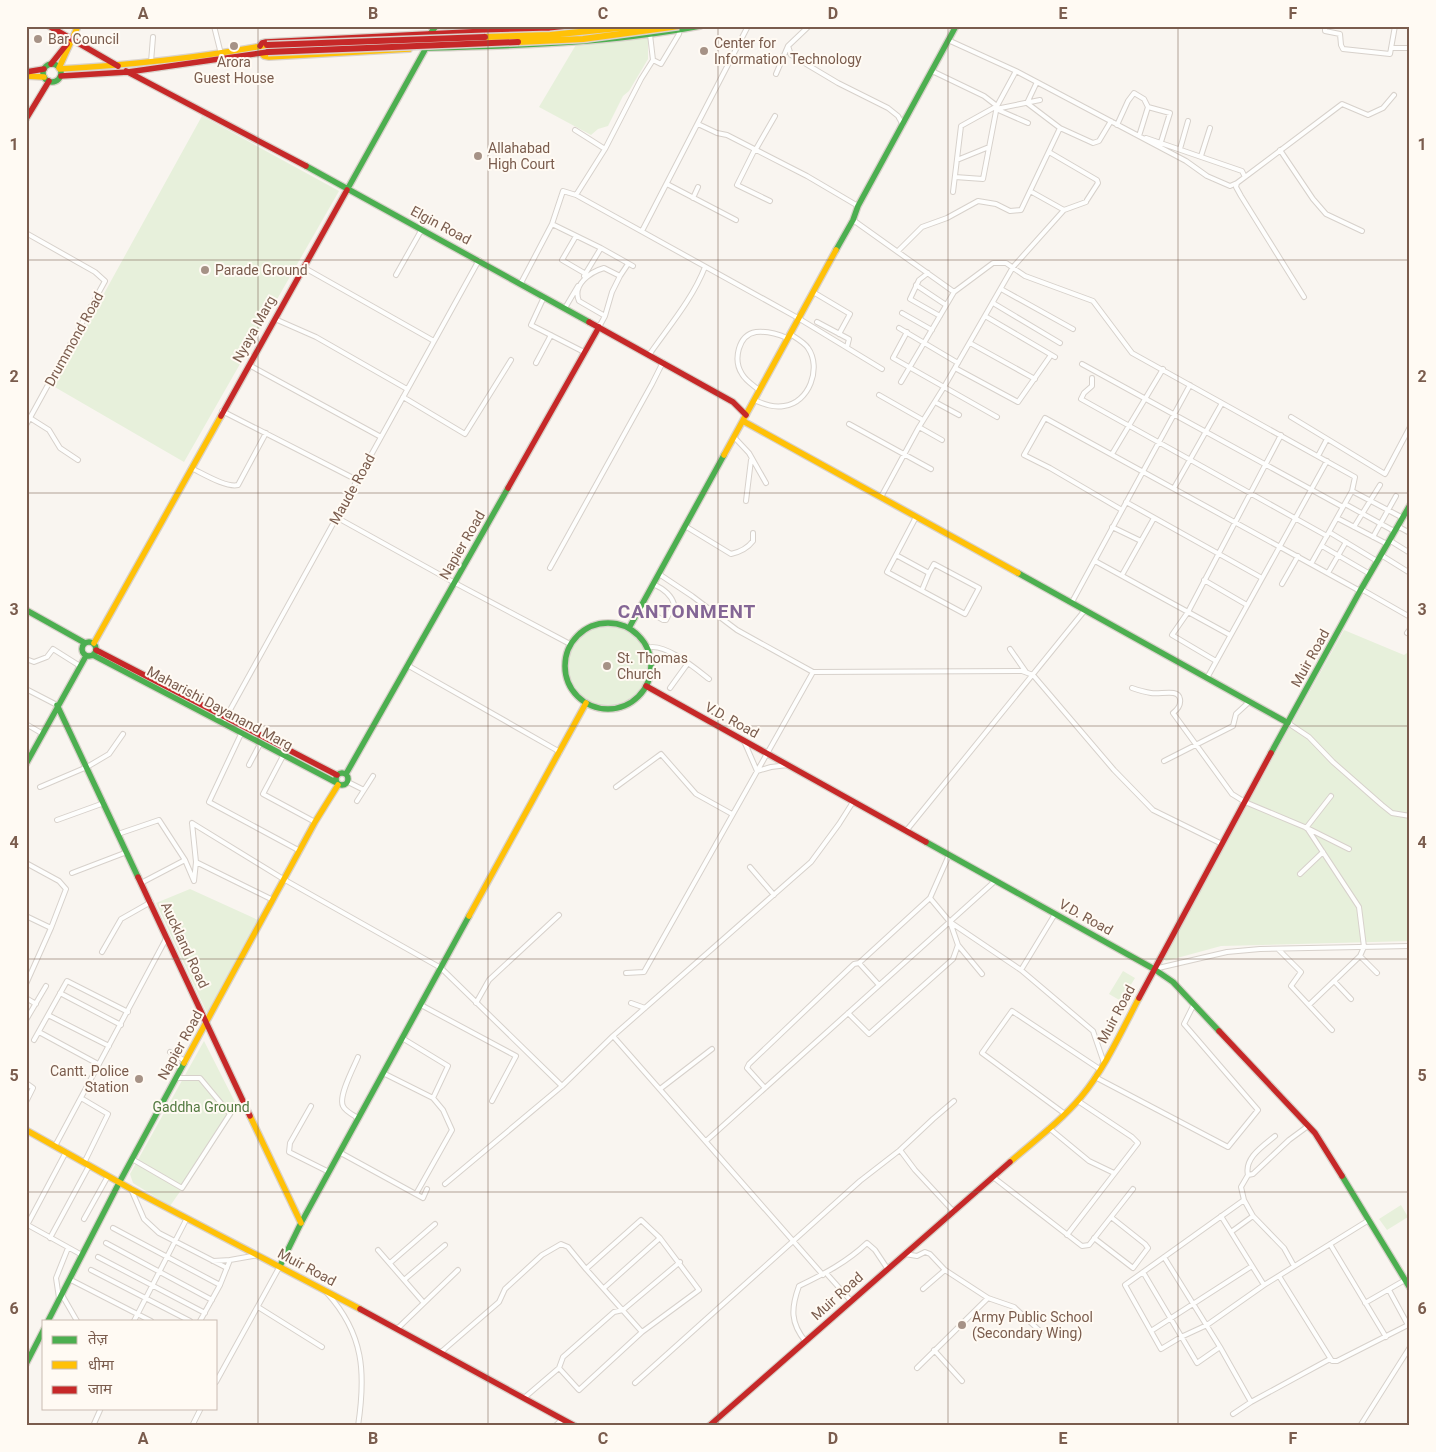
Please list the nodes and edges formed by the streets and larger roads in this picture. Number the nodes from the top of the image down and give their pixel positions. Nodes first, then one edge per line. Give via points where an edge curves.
1 (49, 26) edge
2 (78, 26) edge
3 (214, 26) edge
4 (436, 26) edge
5 (478, 26) edge
6 (506, 26) edge
7 (608, 26) edge
8 (638, 26) edge
9 (649, 26) edge
10 (700, 26) edge
11 (748, 26) edge
12 (809, 26) edge
13 (956, 26) edge
14 (1326, 26) edge
15 (1395, 26) edge
16 (536, 28) edge
17 (680, 28) edge
18 (513, 31) junction
19 (488, 32) junction
20 (430, 34) junction
21 (650, 34) junction
22 (153, 37) dead end
23 (71, 39) junction
24 (948, 40) junction
25 (788, 46) junction
26 (426, 48) junction
27 (1391, 48) junction
28 (1410, 48) edge
29 (268, 49) junction
30 (260, 50) junction
31 (221, 54) junction
32 (653, 60) junction
33 (151, 62) junction
34 (51, 64) junction
35 (118, 66) junction
36 (44, 69) junction
37 (60, 71) junction
38 (932, 71) junction
39 (1016, 71) junction
40 (26, 72) edge
41 (128, 72) junction
42 (776, 74) dead end
43 (26, 76) edge
44 (46, 79) junction
45 (1037, 82) junction
46 (1394, 95) dead end
47 (1040, 100) dead end
48 (1027, 103) junction
49 (1148, 107) junction
50 (997, 108) junction
51 (775, 116) dead end
52 (26, 119) edge
53 (1111, 121) junction
54 (1188, 121) dead end
55 (1028, 123) dead end
56 (698, 124) junction
57 (903, 125) junction
58 (1117, 125) junction
59 (1060, 128) junction
60 (1210, 128) dead end
61 (575, 130) dead end
62 (1138, 136) junction
63 (1161, 142) junction
64 (989, 147) junction
65 (605, 149) junction
66 (755, 149) junction
67 (1180, 149) junction
68 (1280, 150) junction
69 (1049, 152) junction
70 (1201, 156) junction
71 (957, 160) junction
72 (955, 177) junction
73 (1245, 177) junction
74 (1237, 183) junction
75 (667, 184) junction
76 (348, 188) junction
77 (698, 188) dead end
78 (1030, 191) junction
79 (953, 192) dead end
80 (576, 195) junction
81 (694, 198) junction
82 (770, 201) dead end
83 (858, 206) junction
84 (1064, 210) junction
85 (736, 220) dead end
86 (853, 220) junction
87 (552, 224) junction
88 (422, 229) junction
89 (642, 231) junction
90 (1362, 231) dead end
91 (26, 233) edge
92 (576, 236) junction
93 (601, 248) junction
94 (898, 251) junction
95 (480, 260) junction
96 (628, 264) junction
97 (633, 266) dead end
98 (303, 267) junction
99 (705, 267) junction
100 (1013, 268) junction
101 (928, 273) junction
102 (586, 274) junction
103 (396, 275) dead end
104 (620, 276) junction
105 (521, 283) junction
106 (916, 285) junction
107 (1001, 289) junction
108 (813, 292) junction
109 (954, 292) junction
110 (544, 297) junction
111 (1304, 297) dead end
112 (993, 303) junction
113 (946, 305) junction
114 (565, 308) junction
115 (902, 314) dead end
116 (605, 316) junction
117 (940, 316) junction
118 (985, 316) junction
119 (274, 318) junction
120 (798, 318) junction
121 (817, 322) dead end
122 (598, 327) junction
123 (899, 328) dead end
124 (1073, 328) dead end
125 (932, 330) junction
126 (907, 332) junction
127 (839, 334) junction
128 (551, 335) junction
129 (788, 336) junction
130 (434, 341) junction
131 (924, 343) junction
132 (970, 343) junction
133 (1060, 343) dead end
134 (847, 347) junction
135 (584, 352) junction
136 (649, 355) junction
137 (511, 360) dead end
138 (663, 362) junction
139 (536, 363) dead end
140 (958, 363) junction
141 (1082, 364) dead end
142 (248, 365) junction
143 (910, 368) junction
144 (955, 368) junction
145 (882, 369) dead end
146 (1163, 370) junction
147 (1092, 378) dead end
148 (1035, 379) junction
149 (901, 382) dead end
150 (1190, 385) junction
151 (944, 387) junction
152 (407, 390) junction
153 (760, 390) junction
154 (879, 395) dead end
155 (403, 397) junction
156 (1146, 399) junction
157 (754, 400) junction
158 (935, 402) junction
159 (1222, 403) junction
160 (222, 411) junction
161 (1174, 414) junction
162 (959, 415) dead end
163 (998, 417) dead end
164 (1291, 417) dead end
165 (30, 418) junction
166 (744, 418) junction
167 (923, 420) junction
168 (849, 424) dead end
169 (26, 425) edge
170 (1130, 425) junction
171 (919, 427) junction
172 (1410, 427) edge
173 (1206, 432) junction
174 (266, 433) junction
175 (1281, 435) junction
176 (381, 437) junction
177 (734, 437) junction
178 (1327, 439) junction
179 (942, 440) dead end
180 (1160, 443) junction
181 (1112, 454) junction
182 (904, 455) junction
183 (1318, 456) junction
184 (1191, 459) junction
185 (78, 460) dead end
186 (752, 460) junction
187 (1327, 461) junction
188 (1265, 464) junction
189 (191, 468) junction
190 (931, 469) dead end
191 (1142, 472) junction
192 (357, 480) junction
193 (766, 483) dead end
194 (1380, 485) dead end
195 (1174, 488) junction
196 (1311, 489) junction
197 (1352, 491) junction
198 (1250, 493) junction
199 (1396, 496) dead end
200 (881, 497) junction
201 (1369, 500) junction
202 (746, 501) dead end
203 (1126, 502) junction
204 (1344, 505) junction
205 (1122, 510) junction
206 (1388, 510) junction
207 (1409, 510) edge
208 (1362, 513) junction
209 (336, 517) junction
210 (916, 517) junction
211 (1154, 518) junction
212 (1295, 518) junction
213 (1337, 518) junction
214 (1402, 518) junction
215 (1235, 522) junction
216 (1380, 524) junction
217 (685, 526) junction
218 (1112, 527) junction
219 (1354, 527) junction
220 (1395, 529) junction
221 (753, 533) dead end
222 (1410, 533) edge
223 (1328, 534) junction
224 (1373, 537) junction
225 (1140, 541) junction
226 (1346, 542) junction
227 (1388, 542) junction
228 (1279, 546) junction
229 (1322, 546) junction
230 (1410, 553) edge
231 (1218, 554) junction
232 (1338, 555) junction
233 (896, 556) junction
234 (1298, 556) junction
235 (1379, 558) junction
236 (1095, 561) junction
237 (1312, 564) junction
238 (550, 568) dead end
239 (929, 573) junction
240 (1328, 573) junction
241 (1410, 573) edge
242 (659, 574) junction
243 (1370, 574) junction
244 (1122, 575) junction
245 (1262, 578) junction
246 (1204, 580) junction
247 (455, 583) junction
248 (653, 584) junction
249 (1282, 584) dead end
250 (922, 590) junction
251 (1361, 590) junction
252 (1072, 602) junction
253 (1247, 605) junction
254 (641, 606) junction
255 (26, 610) edge
256 (1085, 610) junction
257 (1188, 612) junction
258 (1410, 617) edge
259 (629, 628) junction
260 (1410, 629) edge
261 (1407, 634) dead end
262 (1230, 636) junction
263 (85, 643) junction
264 (570, 644) junction
265 (646, 648) junction
266 (1010, 649) dead end
267 (92, 651) junction
268 (26, 659) edge
269 (1216, 661) junction
270 (688, 663) junction
271 (407, 665) junction
272 (80, 666) junction
273 (813, 672) junction
274 (1027, 673) junction
275 (1033, 675) junction
276 (1206, 678) junction
277 (709, 679) dead end
278 (646, 686) junction
279 (26, 688) edge
280 (670, 688) dead end
281 (1132, 688) dead end
282 (1249, 702) junction
283 (586, 703) junction
284 (58, 705) junction
285 (225, 718) junction
286 (1288, 723) junction
287 (26, 724) edge
288 (42, 734) junction
289 (123, 734) dead end
290 (241, 734) junction
291 (744, 741) junction
292 (260, 744) junction
293 (1197, 745) junction
294 (560, 752) junction
295 (767, 754) junction
296 (283, 756) junction
297 (1164, 761) dead end
298 (26, 764) edge
299 (87, 766) junction
300 (249, 766) dead end
301 (788, 766) junction
302 (757, 771) junction
303 (346, 774) junction
304 (337, 775) junction
305 (373, 776) dead end
306 (348, 782) junction
307 (337, 784) junction
308 (40, 787) dead end
309 (616, 787) dead end
310 (364, 790) junction
311 (1331, 796) dead end
312 (357, 801) dead end
313 (853, 802) junction
314 (1245, 802) junction
315 (104, 803) junction
316 (732, 814) junction
317 (1410, 816) edge
318 (57, 820) dead end
319 (316, 822) junction
320 (1306, 828) junction
321 (906, 832) junction
322 (118, 834) junction
323 (1222, 844) junction
324 (1350, 849) dead end
325 (300, 851) junction
326 (127, 852) junction
327 (1323, 852) junction
328 (949, 855) junction
329 (185, 860) junction
330 (196, 862) junction
331 (26, 864) edge
332 (750, 867) dead end
333 (72, 873) dead end
334 (1300, 874) dead end
335 (285, 880) junction
336 (995, 881) junction
337 (141, 883) junction
338 (774, 896) junction
339 (930, 898) junction
340 (274, 900) junction
341 (151, 902) junction
342 (1055, 914) junction
343 (558, 915) dead end
344 (26, 916) edge
345 (950, 922) junction
346 (51, 928) junction
347 (167, 937) junction
348 (958, 946) junction
349 (1410, 946) edge
350 (1364, 947) junction
351 (1278, 948) junction
352 (102, 952) dead end
353 (1360, 956) junction
354 (859, 963) junction
355 (441, 968) junction
356 (1154, 969) junction
357 (1021, 970) junction
358 (626, 973) dead end
359 (1377, 973) dead end
360 (982, 974) dead end
361 (1334, 981) junction
362 (26, 984) edge
363 (879, 985) junction
364 (46, 986) dead end
365 (60, 993) junction
366 (26, 998) edge
367 (1351, 999) dead end
368 (476, 1003) junction
369 (631, 1003) dead end
370 (36, 1004) junction
371 (1194, 1004) junction
372 (421, 1005) junction
373 (1309, 1005) junction
374 (645, 1008) junction
375 (128, 1012) junction
376 (848, 1013) junction
377 (48, 1014) junction
378 (26, 1020) edge
379 (207, 1021) junction
380 (120, 1025) junction
381 (1332, 1030) dead end
382 (39, 1032) junction
383 (613, 1036) junction
384 (402, 1038) junction
385 (34, 1040) dead end
386 (109, 1046) junction
387 (712, 1049) dead end
388 (170, 1052) dead end
389 (358, 1057) dead end
390 (185, 1061) junction
391 (98, 1064) junction
392 (1102, 1066) junction
393 (383, 1073) junction
394 (1096, 1077) junction
395 (176, 1078) junction
396 (26, 1083) edge
397 (562, 1086) junction
398 (765, 1088) junction
399 (660, 1089) junction
400 (81, 1098) junction
401 (433, 1098) junction
402 (492, 1101) dead end
403 (954, 1101) dead end
404 (1078, 1101) junction
405 (26, 1102) edge
406 (311, 1106) dead end
407 (1065, 1114) junction
408 (358, 1118) junction
409 (1308, 1126) junction
410 (1049, 1128) junction
411 (26, 1130) edge
412 (1275, 1136) dead end
413 (706, 1141) junction
414 (55, 1146) junction
415 (900, 1150) junction
416 (66, 1152) junction
417 (340, 1152) junction
418 (132, 1159) junction
419 (87, 1164) junction
420 (329, 1172) junction
421 (1114, 1173) junction
422 (108, 1176) junction
423 (1248, 1176) junction
424 (993, 1177) junction
425 (119, 1182) junction
426 (445, 1184) dead end
427 (131, 1189) junction
428 (427, 1189) dead end
429 (1133, 1189) dead end
430 (416, 1194) junction
431 (1244, 1200) junction
432 (954, 1212) junction
433 (1221, 1216) junction
434 (1253, 1216) junction
435 (1111, 1217) junction
436 (187, 1218) junction
437 (84, 1219) dead end
438 (1369, 1220) junction
439 (301, 1223) junction
440 (435, 1224) dead end
441 (27, 1225) edge
442 (113, 1228) dead end
443 (1231, 1232) junction
444 (1067, 1235) junction
445 (50, 1238) junction
446 (660, 1238) junction
447 (1094, 1238) junction
448 (176, 1242) junction
449 (794, 1242) junction
450 (106, 1243) dead end
451 (1330, 1244) junction
452 (445, 1245) dead end
453 (68, 1248) junction
454 (378, 1250) dead end
455 (904, 1254) junction
456 (82, 1255) junction
457 (258, 1255) junction
458 (98, 1257) dead end
459 (1164, 1257) junction
460 (167, 1258) junction
461 (231, 1260) junction
462 (212, 1261) junction
463 (680, 1262) junction
464 (390, 1263) junction
465 (280, 1266) junction
466 (1252, 1266) junction
467 (1294, 1266) junction
468 (226, 1268) junction
469 (887, 1268) junction
470 (586, 1269) junction
471 (91, 1270) dead end
472 (458, 1270) dead end
473 (945, 1270) junction
474 (159, 1271) junction
475 (1143, 1272) junction
476 (824, 1274) junction
477 (1279, 1276) junction
478 (70, 1279) junction
479 (404, 1280) junction
480 (1405, 1280) junction
481 (152, 1285) junction
482 (220, 1285) junction
483 (1264, 1285) junction
484 (604, 1288) junction
485 (1410, 1288) edge
486 (923, 1289) dead end
487 (324, 1290) junction
488 (1389, 1290) junction
489 (60, 1296) junction
490 (146, 1298) junction
491 (988, 1298) junction
492 (212, 1300) junction
493 (851, 1301) junction
494 (424, 1303) junction
495 (1365, 1303) junction
496 (1193, 1304) junction
497 (258, 1308) junction
498 (623, 1310) junction
499 (205, 1313) junction
500 (138, 1314) junction
501 (1170, 1319) junction
502 (48, 1320) edge
503 (76, 1320) edge
504 (135, 1320) edge
505 (149, 1320) edge
506 (188, 1320) edge
507 (201, 1320) edge
508 (1207, 1325) junction
509 (1409, 1325) edge
510 (397, 1330) junction
511 (1151, 1331) junction
512 (642, 1332) junction
513 (1041, 1332) dead end
514 (42, 1333) edge
515 (1181, 1337) junction
516 (1386, 1337) junction
517 (806, 1342) junction
518 (322, 1347) dead end
519 (1220, 1347) junction
520 (1410, 1347) edge
521 (934, 1350) junction
522 (440, 1353) junction
523 (1330, 1359) junction
524 (26, 1364) edge
525 (559, 1368) junction
526 (917, 1368) dead end
527 (218, 1378) edge
528 (962, 1381) dead end
529 (635, 1383) dead end
530 (524, 1398) junction
531 (1251, 1402) junction
532 (100, 1410) edge
533 (200, 1410) edge
534 (1233, 1414) dead end
535 (562, 1419) junction
536 (93, 1426) edge
537 (192, 1426) edge
538 (358, 1426) edge
539 (555, 1426) edge
540 (575, 1426) edge
541 (710, 1426) edge
542 (1360, 1426) edge

1 - 23 street, Elgin Road
2 - 23 street
3 - 31 street
4 - 20 street, Nyaya Marg
5 - 19 street
6 - 18 street
7 - 16 street
8 - 29 street, bridge via 550,35
9 - 21 street
10 - 17 street
11 - 56 street
12 - 25 street
13 - 24 street
14 - 27 street via 1325,31 1340,34 1343,49 1390,54
15 - 27 street
16 - 18 street
17 - 21 street
17 - 29 street, bridge via 583,40
17 - 32 street via 662,64
18 - 19 street
19 - 20 street
20 - 26 street, Nyaya Marg
20 - 30 street via 266,42 262,43
21 - 26 street via 586,43
21 - 32 street
22 - 33 street
23 - 34 street
23 - 35 street, Elgin Road
23 - 37 street
24 - 38 street
24 - 39 street
25 - 42 street
25 - 57 street via 791,55 888,108
26 - 30 street via 269,57
26 - 76 street, Nyaya Marg
27 - 28 street
29 - 30 street
30 - 31 street
30 - 41 street
31 - 33 street
32 - 65 street
33 - 35 street
34 - 36 street
34 - 37 street
35 - 37 street
35 - 41 street, Elgin Road
36 - 40 street
36 - 44 street
37 - 41 street
37 - 44 street via 55,81
38 - 50 street via 984,96
38 - 57 street
39 - 45 street
39 - 50 street
41 - 76 street, Elgin Road
43 - 44 street
44 - 52 street
45 - 48 street
45 - 53 street
46 - 68 street via 1383,108 1368,114 1342,104
47 - 48 street
48 - 50 street
48 - 59 street
49 - 58 street via 1144,99 1134,93
49 - 62 street
49 - 63 street via 1170,113
50 - 55 street
50 - 64 street
50 - 71 street via 961,126
51 - 66 street
53 - 58 street
53 - 59 street via 1099,141 1093,143
54 - 67 street
56 - 66 street
56 - 75 street
57 - 83 street
58 - 62 street
59 - 69 street
60 - 70 street
61 - 65 street
62 - 63 street
62 - 74 street via 1207,176 1230,186
63 - 67 street
64 - 71 street
64 - 72 street via 982,179
65 - 80 street
66 - 82 street via 737,185
66 - 83 street
67 - 70 street
68 - 73 street
68 - 90 street via 1326,214
69 - 78 street
69 - 84 street via 1098,183 1086,201
70 - 73 street via 1242,171
71 - 72 street
72 - 79 street
73 - 74 street
74 - 111 street via 1241,196
75 - 81 street
75 - 89 street
76 - 88 street, Elgin Road
76 - 98 street, Nyaya Marg
77 - 81 street
78 - 84 street
78 - 94 street via 1021,210 1010,211 996,204 978,202 922,227
80 - 87 street via 563,191
80 - 89 street
81 - 85 street
83 - 86 street
84 - 100 street
86 - 94 street
86 - 108 street
87 - 92 street
87 - 105 street
88 - 95 street, Elgin Road
88 - 103 street
89 - 99 street
91 - 165 street, Drummond Road via 105,281
92 - 93 street
92 - 102 street via 562,260
93 - 96 street
93 - 102 street
94 - 101 street
95 - 105 street, Elgin Road
95 - 130 street, Maude Road
96 - 97 street
96 - 104 street
98 - 119 street, Nyaya Marg
98 - 130 street
99 - 120 street
99 - 136 street via 686,304
100 - 107 street
100 - 109 street via 1006,263 993,263
100 - 146 street via 1025,276 1094,301 1132,353
101 - 106 street
101 - 109 street
102 - 114 street
104 - 116 street
104 - 116 street via 604,268 597,270 589,274 578,290 579,301
105 - 110 street, Elgin Road
106 - 113 street
106 - 117 street via 910,299
107 - 112 street
107 - 124 street
108 - 120 street
108 - 127 street via 850,314
109 - 113 street
110 - 114 street, Elgin Road
110 - 128 street via 531,325
112 - 118 street
112 - 133 street
113 - 117 street
114 - 122 street, Elgin Road
115 - 125 street
116 - 122 street
117 - 125 street
118 - 132 street
118 - 148 street via 1053,356
119 - 142 street, Nyaya Marg
119 - 152 street via 316,337
120 - 129 street
120 - 134 street
121 - 127 street
122 - 135 street, Napier Road
122 - 136 street, Elgin Road
123 - 126 street
125 - 131 street
126 - 131 street
126 - 143 street via 893,358
127 - 134 street via 849,339
128 - 135 street
128 - 139 street
129 - 153 street
129 - 153 street via 756,332 742,341 737,353 738,368
129 - 157 street via 807,346 810,352 814,369 808,388 798,401 786,406
130 - 152 street, Maude Road
131 - 140 street
131 - 143 street
132 - 140 street
132 - 148 street
134 - 145 street
135 - 247 street, Napier Road
136 - 138 street, Elgin Road
137 - 155 street via 465,434
138 - 166 street, Elgin Road via 733,402
138 - 238 street
140 - 144 street
141 - 156 street
142 - 160 street, Nyaya Marg
142 - 176 street
143 - 149 street
143 - 151 street
144 - 148 street via 1018,402
144 - 151 street
146 - 150 street
146 - 156 street
147 - 170 street via 1092,386 1081,399
150 - 159 street
150 - 161 street
151 - 158 street
151 - 163 street
152 - 155 street, Maude Road
153 - 157 street
154 - 167 street
155 - 176 street, Maude Road
156 - 161 street
156 - 170 street
157 - 166 street
158 - 162 street
158 - 167 street
159 - 173 street
159 - 175 street
160 - 174 street
160 - 189 street, Nyaya Marg
161 - 173 street
161 - 180 street
164 - 178 street
165 - 169 street, Drummond Road
165 - 185 street via 49,430 60,448
166 - 177 street
166 - 200 street, Elgin Road
167 - 171 street
168 - 182 street
170 - 180 street
170 - 181 street
171 - 179 street
171 - 182 street
172 - 178 street via 1384,474
173 - 184 street
173 - 188 street
174 - 189 street via 238,485 227,484
174 - 192 street
175 - 183 street
175 - 188 street
176 - 192 street, Maude Road
177 - 186 street
177 - 217 street
178 - 183 street
180 - 184 street
180 - 191 street
181 - 191 street
181 - 205 street via 1045,418 1024,455
182 - 190 street
182 - 200 street
183 - 187 street
184 - 195 street
184 - 198 street
186 - 193 street
186 - 202 street
187 - 196 street
187 - 197 street via 1355,477
188 - 196 street
188 - 198 street
189 - 267 street, Nyaya Marg
191 - 195 street
191 - 203 street
192 - 209 street, Maude Road
194 - 201 street
195 - 215 street
196 - 204 street
196 - 212 street
197 - 201 street
197 - 204 street
198 - 212 street
198 - 215 street
199 - 206 street
200 - 210 street, Elgin Road
201 - 206 street
201 - 208 street
203 - 205 street
203 - 211 street
204 - 208 street
204 - 213 street
205 - 218 street
206 - 214 street
206 - 216 street
207 - 214 street, Muir Road
208 - 216 street
208 - 219 street
209 - 247 street
209 - 285 street, Maude Road
210 - 233 street
210 - 252 street, Elgin Road
211 - 225 street
211 - 231 street
212 - 223 street
212 - 228 street
213 - 219 street
213 - 223 street
214 - 220 street, Muir Road
215 - 228 street
215 - 231 street
216 - 220 street
216 - 224 street
217 - 221 street via 731,554 749,546
217 - 242 street
218 - 225 street
218 - 236 street
219 - 224 street
220 - 222 street
220 - 227 street, Muir Road
223 - 226 street
223 - 229 street
224 - 227 street
225 - 244 street
226 - 232 street
226 - 235 street
227 - 230 street
227 - 235 street, Muir Road
228 - 234 street
228 - 245 street
229 - 232 street
229 - 237 street
231 - 245 street
231 - 246 street
232 - 240 street
232 - 243 street
233 - 239 street
233 - 250 street via 887,572
234 - 237 street
234 - 249 street
235 - 241 street
235 - 243 street, Muir Road
236 - 244 street
236 - 252 street
237 - 240 street
239 - 250 street
239 - 250 street via 934,564 978,588 965,614
240 - 251 street
242 - 248 street
242 - 273 street via 737,630
243 - 251 street, Muir Road
244 - 257 street
245 - 253 street
246 - 253 street
246 - 257 street
247 - 264 street
247 - 271 street, Napier Road
248 - 254 street
248 - 254 street via 663,588 673,600 666,620
251 - 258 street
251 - 286 street, Muir Road
252 - 256 street, Elgin Road
253 - 262 street
254 - 259 street
255 - 263 street
256 - 275 street
256 - 276 street, Elgin Road
257 - 262 street
257 - 269 street via 1172,635
259 - 264 street via 603,623 590,626
259 - 265 street
260 - 261 street
262 - 269 street
263 - 267 street via 91,642
263 - 267 street via 82,651
264 - 283 street via 564,670 575,695
265 - 270 street via 660,648
265 - 278 street via 651,667
266 - 274 street
267 - 272 street, Nyaya Marg
267 - 285 street, Maharishi Dayanand Marg
267 - 290 street, Maharishi Dayanand Marg
268 - 272 street via 34,662 53,649
269 - 276 street
270 - 277 street
270 - 280 street
271 - 294 street
271 - 303 street, Napier Road
272 - 284 street, Nyaya Marg
273 - 274 street
273 - 295 street
274 - 275 street
275 - 321 street
275 - 323 street via 1114,770 1153,810
276 - 282 street, Elgin Road
278 - 283 street via 639,696 620,707 597,708
278 - 291 street, V.D. Road
279 - 284 street
281 - 293 street via 1154,694 1177,694 1179,706 1173,713
282 - 286 street, Elgin Road
282 - 293 street via 1236,714 1233,726
283 - 294 street
284 - 288 street, Nyaya Marg
284 - 299 street, Auckland Road
285 - 304 street, Maharishi Dayanand Marg
286 - 314 street, Muir Road
286 - 317 street via 1309,737 1392,813
287 - 288 street
288 - 298 street, Nyaya Marg
289 - 299 street via 109,754
290 - 292 street, Maharishi Dayanand Marg
290 - 325 street via 209,802
291 - 295 street, V.D. Road
291 - 302 street
292 - 296 street, Maharishi Dayanand Marg
292 - 300 street
293 - 297 street
293 - 314 street via 1232,794
294 - 355 street
295 - 301 street, V.D. Road
295 - 302 street
296 - 307 street, Maharishi Dayanand Marg
296 - 319 street via 263,794
299 - 308 street
299 - 315 street, Auckland Road
301 - 302 street
301 - 313 street, V.D. Road
302 - 316 street
303 - 304 street
303 - 306 street
304 - 307 street
305 - 310 street
306 - 307 street via 344,786
306 - 310 street
307 - 319 street, Napier Road
309 - 316 street via 661,754 696,794
310 - 312 street
311 - 320 street
313 - 321 street, V.D. Road
313 - 338 street via 810,862
314 - 320 street
314 - 323 street, Muir Road
315 - 318 street
315 - 322 street, Auckland Road
316 - 358 street via 644,972
319 - 325 street, Napier Road
320 - 324 street
320 - 327 street
321 - 328 street, V.D. Road
322 - 326 street, Auckland Road
322 - 329 street via 159,820
323 - 356 street, Muir Road
325 - 335 street, Napier Road
326 - 333 street
326 - 337 street, Auckland Road
327 - 334 street
327 - 350 street via 1359,907
328 - 336 street, V.D. Road
328 - 339 street
329 - 330 street via 194,881
329 - 337 street
330 - 335 street via 192,823
330 - 340 street
331 - 346 street via 66,889
332 - 338 street
335 - 340 street, Napier Road
335 - 355 street
336 - 342 street, V.D. Road
336 - 345 street
337 - 341 street, Auckland Road
338 - 374 street
339 - 345 street
339 - 354 street
340 - 379 street, Napier Road
341 - 347 street, Auckland Road
341 - 352 street via 121,919
342 - 356 street, V.D. Road
342 - 357 street
343 - 368 street via 489,980
344 - 346 street
345 - 348 street
345 - 357 street
345 - 363 street
346 - 362 street
347 - 375 street
347 - 379 street, Auckland Road
348 - 360 street
348 - 376 street via 953,959 869,1034
349 - 350 street
350 - 351 street
350 - 353 street
351 - 356 street via 1227,952
351 - 373 street via 1301,972 1291,986
353 - 359 street
353 - 361 street
354 - 363 street
354 - 398 street via 854,964 749,1064 747,1068
355 - 368 street
355 - 372 street
356 - 371 street, V.D. Road via 1173,982
356 - 392 street, Muir Road
357 - 392 street via 1093,1031
361 - 367 street
361 - 373 street
363 - 376 street
364 - 370 street
365 - 375 street via 68,981
365 - 377 street
365 - 380 street
366 - 370 street
368 - 397 street
369 - 374 street
370 - 378 street
371 - 394 street via 1184,1024 1258,1110 1228,1147
371 - 409 street, V.D. Road
372 - 384 street
372 - 402 street via 516,1056
373 - 381 street
374 - 383 street
375 - 380 street
376 - 398 street
377 - 382 street
377 - 386 street
379 - 390 street, Napier Road
379 - 439 street, Auckland Road
380 - 386 street
382 - 385 street
382 - 391 street
383 - 397 street
383 - 399 street
384 - 393 street
384 - 401 street via 448,1066
386 - 391 street
387 - 399 street
388 - 390 street
389 - 408 street via 342,1101 344,1108
390 - 395 street, Napier Road
391 - 400 street
392 - 394 street, Muir Road
392 - 407 street via 1012,1011 982,1053
393 - 401 street
393 - 408 street
394 - 404 street, Muir Road
395 - 418 street, Napier Road
395 - 418 street via 200,1078 230,1114 182,1188
396 - 405 street via 33,1088
397 - 426 street
398 - 413 street
399 - 413 street
400 - 414 street
400 - 419 street via 108,1114
401 - 430 street via 452,1130
403 - 415 street
404 - 407 street, Muir Road
404 - 421 street via 1138,1144
406 - 420 street via 290,1144 289,1152
407 - 410 street, Muir Road
408 - 417 street
409 - 423 street
409 - 438 street, V.D. Road
410 - 421 street via 1089,1161
410 - 424 street, Muir Road
411 - 414 street, Muir Road
412 - 423 street via 1252,1157
413 - 449 street
414 - 416 street, Muir Road
415 - 432 street
415 - 449 street via 860,1181
416 - 419 street, Muir Road
416 - 441 street
417 - 420 street
417 - 430 street
418 - 425 street, Napier Road
419 - 422 street, Muir Road
419 - 445 street
420 - 439 street
421 - 444 street
422 - 425 street, Muir Road
422 - 437 street
423 - 431 street via 1241,1187
424 - 432 street, Muir Road
424 - 444 street
425 - 427 street, Muir Road
425 - 456 street, Napier Road
427 - 436 street, Muir Road
427 - 448 street via 144,1219 159,1233
428 - 430 street via 423,1198
429 - 435 street
431 - 433 street
431 - 434 street
432 - 455 street, Muir Road
433 - 443 street
433 - 459 street
434 - 443 street
434 - 467 street via 1284,1248
435 - 447 street
435 - 447 street via 1145,1244 1148,1248 1143,1256 1133,1268
436 - 448 street
436 - 457 street, Muir Road
438 - 451 street
438 - 480 street, V.D. Road
439 - 465 street
440 - 464 street
441 - 445 street
442 - 460 street
443 - 466 street
444 - 447 street via 1082,1246 1089,1245
445 - 453 street
446 - 463 street
446 - 470 street via 641,1220
446 - 484 street
448 - 460 street
448 - 462 street
449 - 476 street
449 - 529 street
450 - 474 street
451 - 467 street
451 - 495 street
452 - 479 street
453 - 456 street
453 - 489 street via 56,1278
454 - 464 street
455 - 469 street, Muir Road
455 - 473 street via 917,1256 925,1252
456 - 478 street, Napier Road
457 - 461 street
457 - 465 street, Muir Road
458 - 481 street
459 - 475 street
459 - 496 street
460 - 474 street
460 - 482 street
461 - 462 street
461 - 468 street
462 - 468 street
463 - 498 street
463 - 512 street via 699,1290
464 - 479 street
465 - 487 street, Muir Road
465 - 497 street
466 - 483 street
466 - 496 street
467 - 477 street
468 - 482 street
469 - 476 street via 867,1243
469 - 493 street, Muir Road
470 - 484 street
470 - 522 street via 568,1247 561,1244 542,1256 505,1289 499,1302
471 - 490 street
472 - 494 street
473 - 486 street
473 - 491 street
474 - 481 street
474 - 492 street
475 - 501 street
475 - 511 street via 1125,1285
476 - 493 street
476 - 517 street via 800,1286 794,1300 793,1319 797,1332
477 - 483 street
477 - 523 street
478 - 489 street, Napier Road
478 - 500 street
479 - 494 street
480 - 485 street, V.D. Road
480 - 488 street
481 - 490 street
481 - 499 street
482 - 492 street
483 - 508 street
484 - 498 street
487 - 510 street, Muir Road
487 - 538 street via 340,1308 360,1352 363,1381
488 - 495 street
488 - 509 street
489 - 502 street, Napier Road
489 - 503 street
490 - 500 street
490 - 506 street
491 - 513 street via 1014,1307
491 - 521 street
492 - 499 street
493 - 517 street, Muir Road
494 - 510 street
495 - 516 street
496 - 501 street
496 - 508 street
497 - 518 street
497 - 527 street
498 - 512 street
498 - 525 street via 614,1312 563,1357
499 - 507 street
500 - 504 street
500 - 505 street
501 - 511 street
501 - 515 street
508 - 515 street
508 - 519 street
509 - 516 street
510 - 522 street, Muir Road
511 - 515 street via 1161,1349
512 - 525 street via 579,1390
514 - 524 street
515 - 519 street via 1197,1363
516 - 523 street via 1337,1362
517 - 541 street, Muir Road
519 - 531 street
520 - 542 street
521 - 526 street
521 - 528 street
522 - 530 street, Muir Road
523 - 531 street
525 - 530 street
530 - 535 street, Muir Road
531 - 534 street
532 - 536 street
533 - 537 street
535 - 539 street
535 - 540 street, Muir Road

